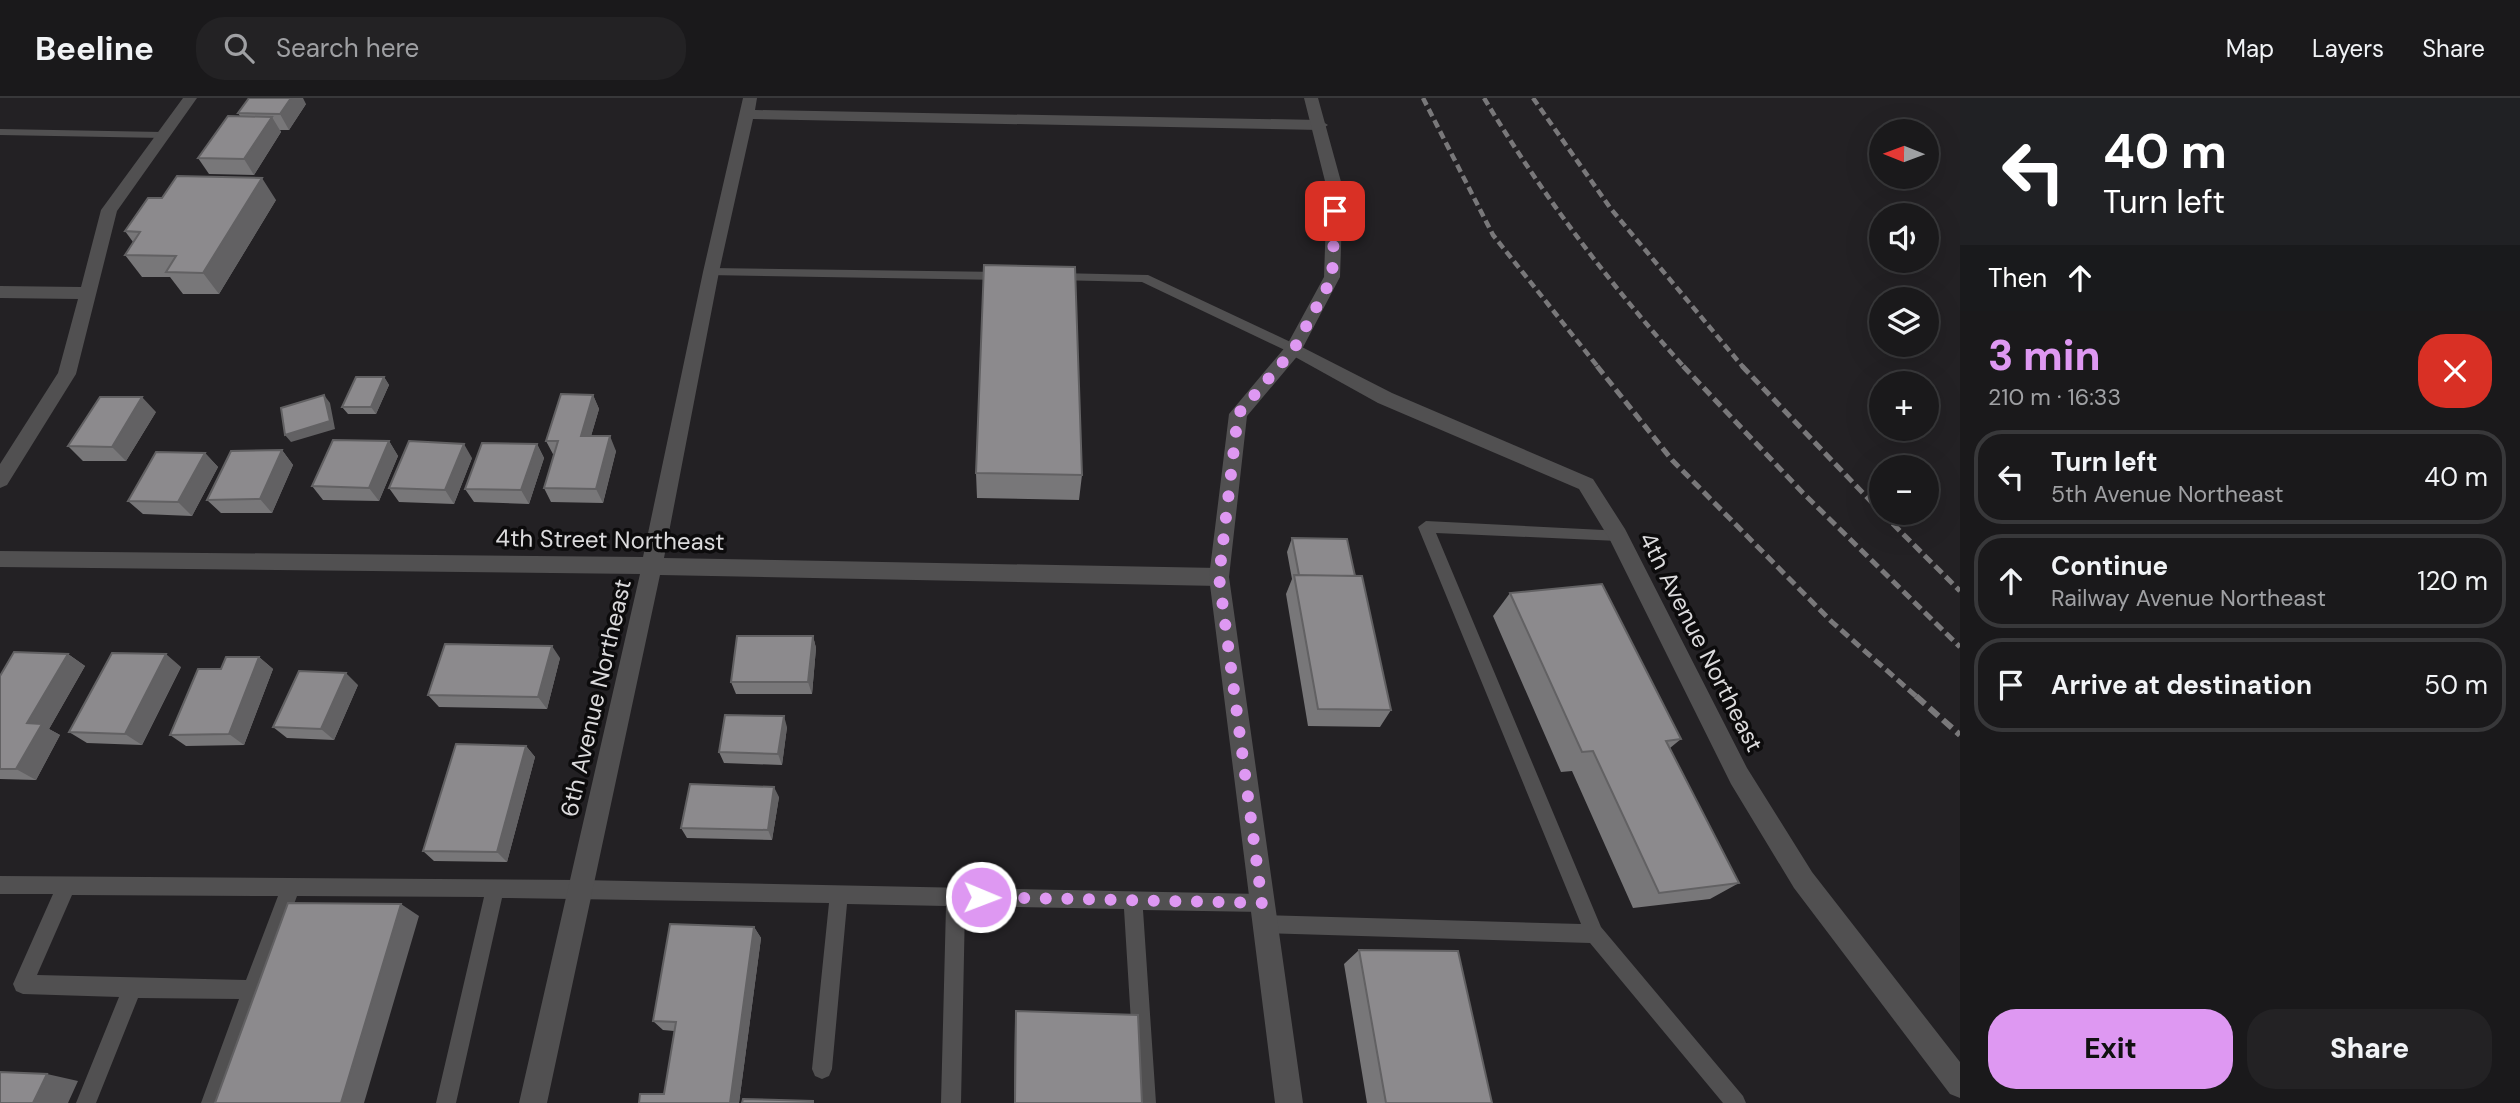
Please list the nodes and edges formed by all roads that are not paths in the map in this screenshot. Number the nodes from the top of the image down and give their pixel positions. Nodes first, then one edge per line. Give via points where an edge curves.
1 (190, 98) edge
2 (1311, 98) edge
3 (748, 106) edge
4 (1320, 125) junction
5 (0, 132) edge
6 (163, 135) junction
7 (710, 272) junction
8 (1018, 276) edge
9 (1046, 277) edge
10 (0, 292) edge
11 (87, 293) junction
12 (1294, 349) junction
13 (0, 480) edge
14 (1618, 535) junction
15 (0, 559) edge
16 (652, 566) junction
17 (1219, 577) junction
18 (0, 885) edge
19 (67, 885) junction
20 (290, 887) junction
21 (495, 889) junction
22 (580, 889) junction
23 (839, 894) junction
24 (956, 897) junction
25 (1133, 900) junction
26 (1263, 913) junction
27 (1594, 934) junction
28 (132, 988) junction
29 (252, 990) junction
30 (822, 1069) dead end
31 (1960, 1084) edge
32 (86, 1103) edge
33 (211, 1103) edge
34 (446, 1103) edge
35 (533, 1103) edge
36 (951, 1103) edge
37 (1146, 1103) edge
38 (1289, 1103) edge
39 (1736, 1103) edge

1 - 6 street
2 - 4 street
3 - 4 street
3 - 7 street, 6th Avenue Northeast
4 - 12 street via 1335,189 1332,278
5 - 6 lane
6 - 11 street via 109,210
7 - 8 lane
7 - 16 street, 6th Avenue Northeast
9 - 12 lane via 1144,278
10 - 11 street
11 - 13 street via 67,374
12 - 14 street, 4th Avenue Northeast via 1385,398 1586,484
12 - 17 street via 1238,414
14 - 27 lane via 1426,527
14 - 31 street, 4th Avenue Northeast via 1740,776 1803,880
15 - 16 street, 4th Street Northeast
16 - 17 street, 4th Street Northeast
16 - 22 street, 6th Avenue Northeast
17 - 26 street
18 - 19 lane
19 - 20 lane
19 - 28 lane via 23,985
20 - 21 lane
20 - 29 lane
21 - 22 lane
21 - 34 lane
22 - 23 lane
22 - 35 street, 6th Avenue Northeast
23 - 24 lane
23 - 30 lane
24 - 25 lane
24 - 36 lane
25 - 26 lane
25 - 37 lane
26 - 27 lane
26 - 38 street
27 - 39 lane
28 - 29 lane
28 - 32 lane
29 - 33 lane

